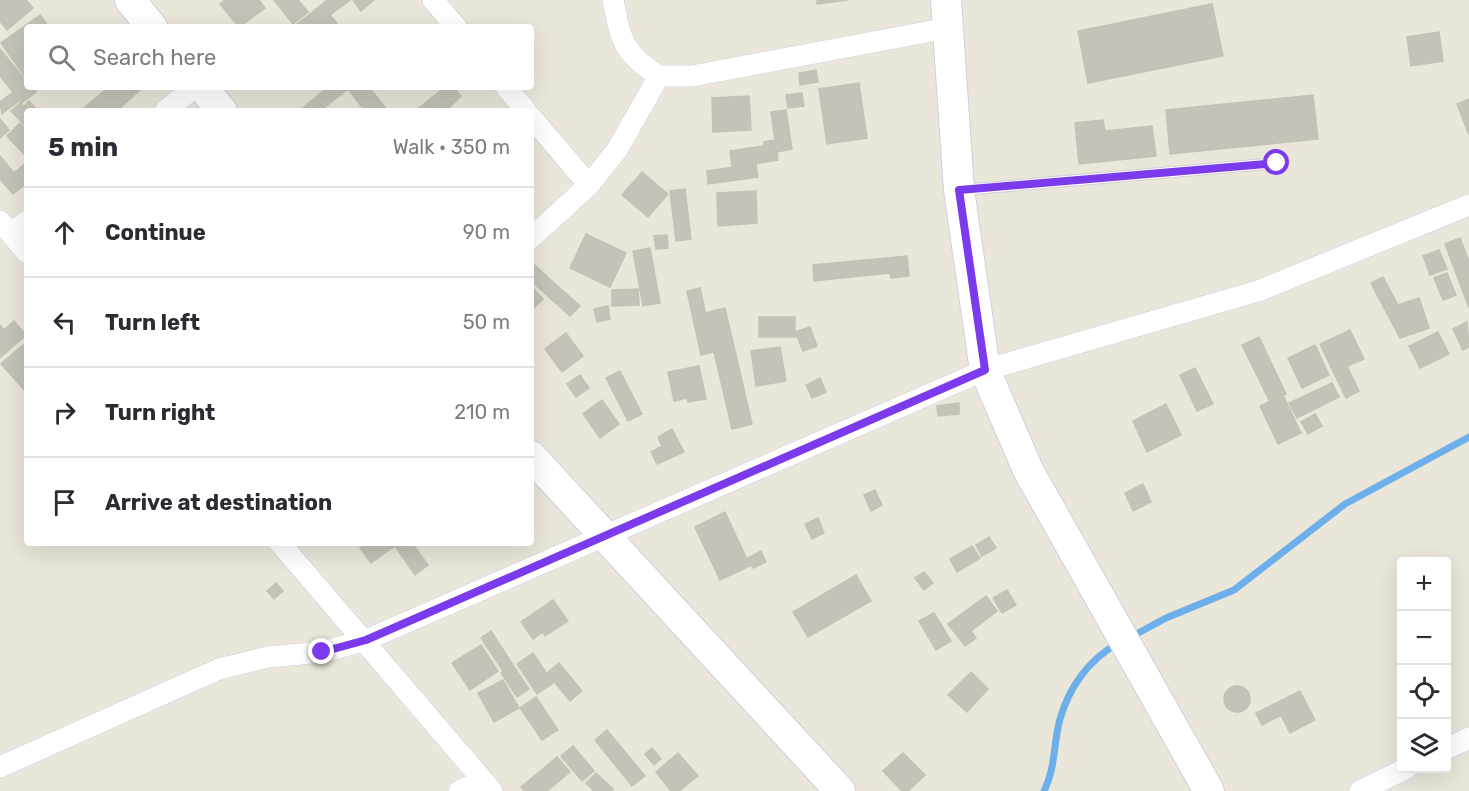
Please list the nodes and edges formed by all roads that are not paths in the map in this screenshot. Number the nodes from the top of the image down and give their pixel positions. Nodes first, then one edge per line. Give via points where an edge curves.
1 (130, 0) edge
2 (433, 0) edge
3 (613, 0) edge
4 (947, 14) edge
5 (150, 24) edge
6 (453, 24) edge
7 (659, 76) junction
8 (191, 90) edge
9 (204, 90) edge
10 (508, 90) edge
11 (169, 108) edge
12 (220, 108) edge
13 (524, 108) edge
14 (534, 121) edge
15 (1277, 163) dead end
16 (589, 185) junction
17 (959, 190) junction
18 (1469, 205) edge
19 (13, 226) edge
20 (534, 235) edge
21 (24, 247) edge
22 (985, 370) junction
23 (534, 459) edge
24 (604, 535) junction
25 (283, 546) edge
26 (366, 640) junction
27 (1469, 738) edge
28 (1451, 747) edge
29 (0, 767) edge
30 (1397, 773) edge
31 (488, 786) edge
32 (459, 791) edge
33 (840, 791) edge
34 (1209, 791) edge
35 (1360, 791) edge

1 - 5 street
2 - 6 street
3 - 7 street via 620,33 635,61
4 - 7 street via 692,76
4 - 17 street
7 - 16 street via 617,150
8 - 11 street
9 - 12 street
10 - 13 street
14 - 16 street
15 - 17 lane
16 - 20 street
17 - 22 street
18 - 22 street via 1257,291
19 - 21 street
22 - 24 street
22 - 34 street via 1028,470
23 - 24 street
24 - 26 street
24 - 33 street
25 - 26 street
26 - 29 street via 322,652 268,657 219,669
26 - 31 street
27 - 28 street
30 - 35 street
31 - 32 street

